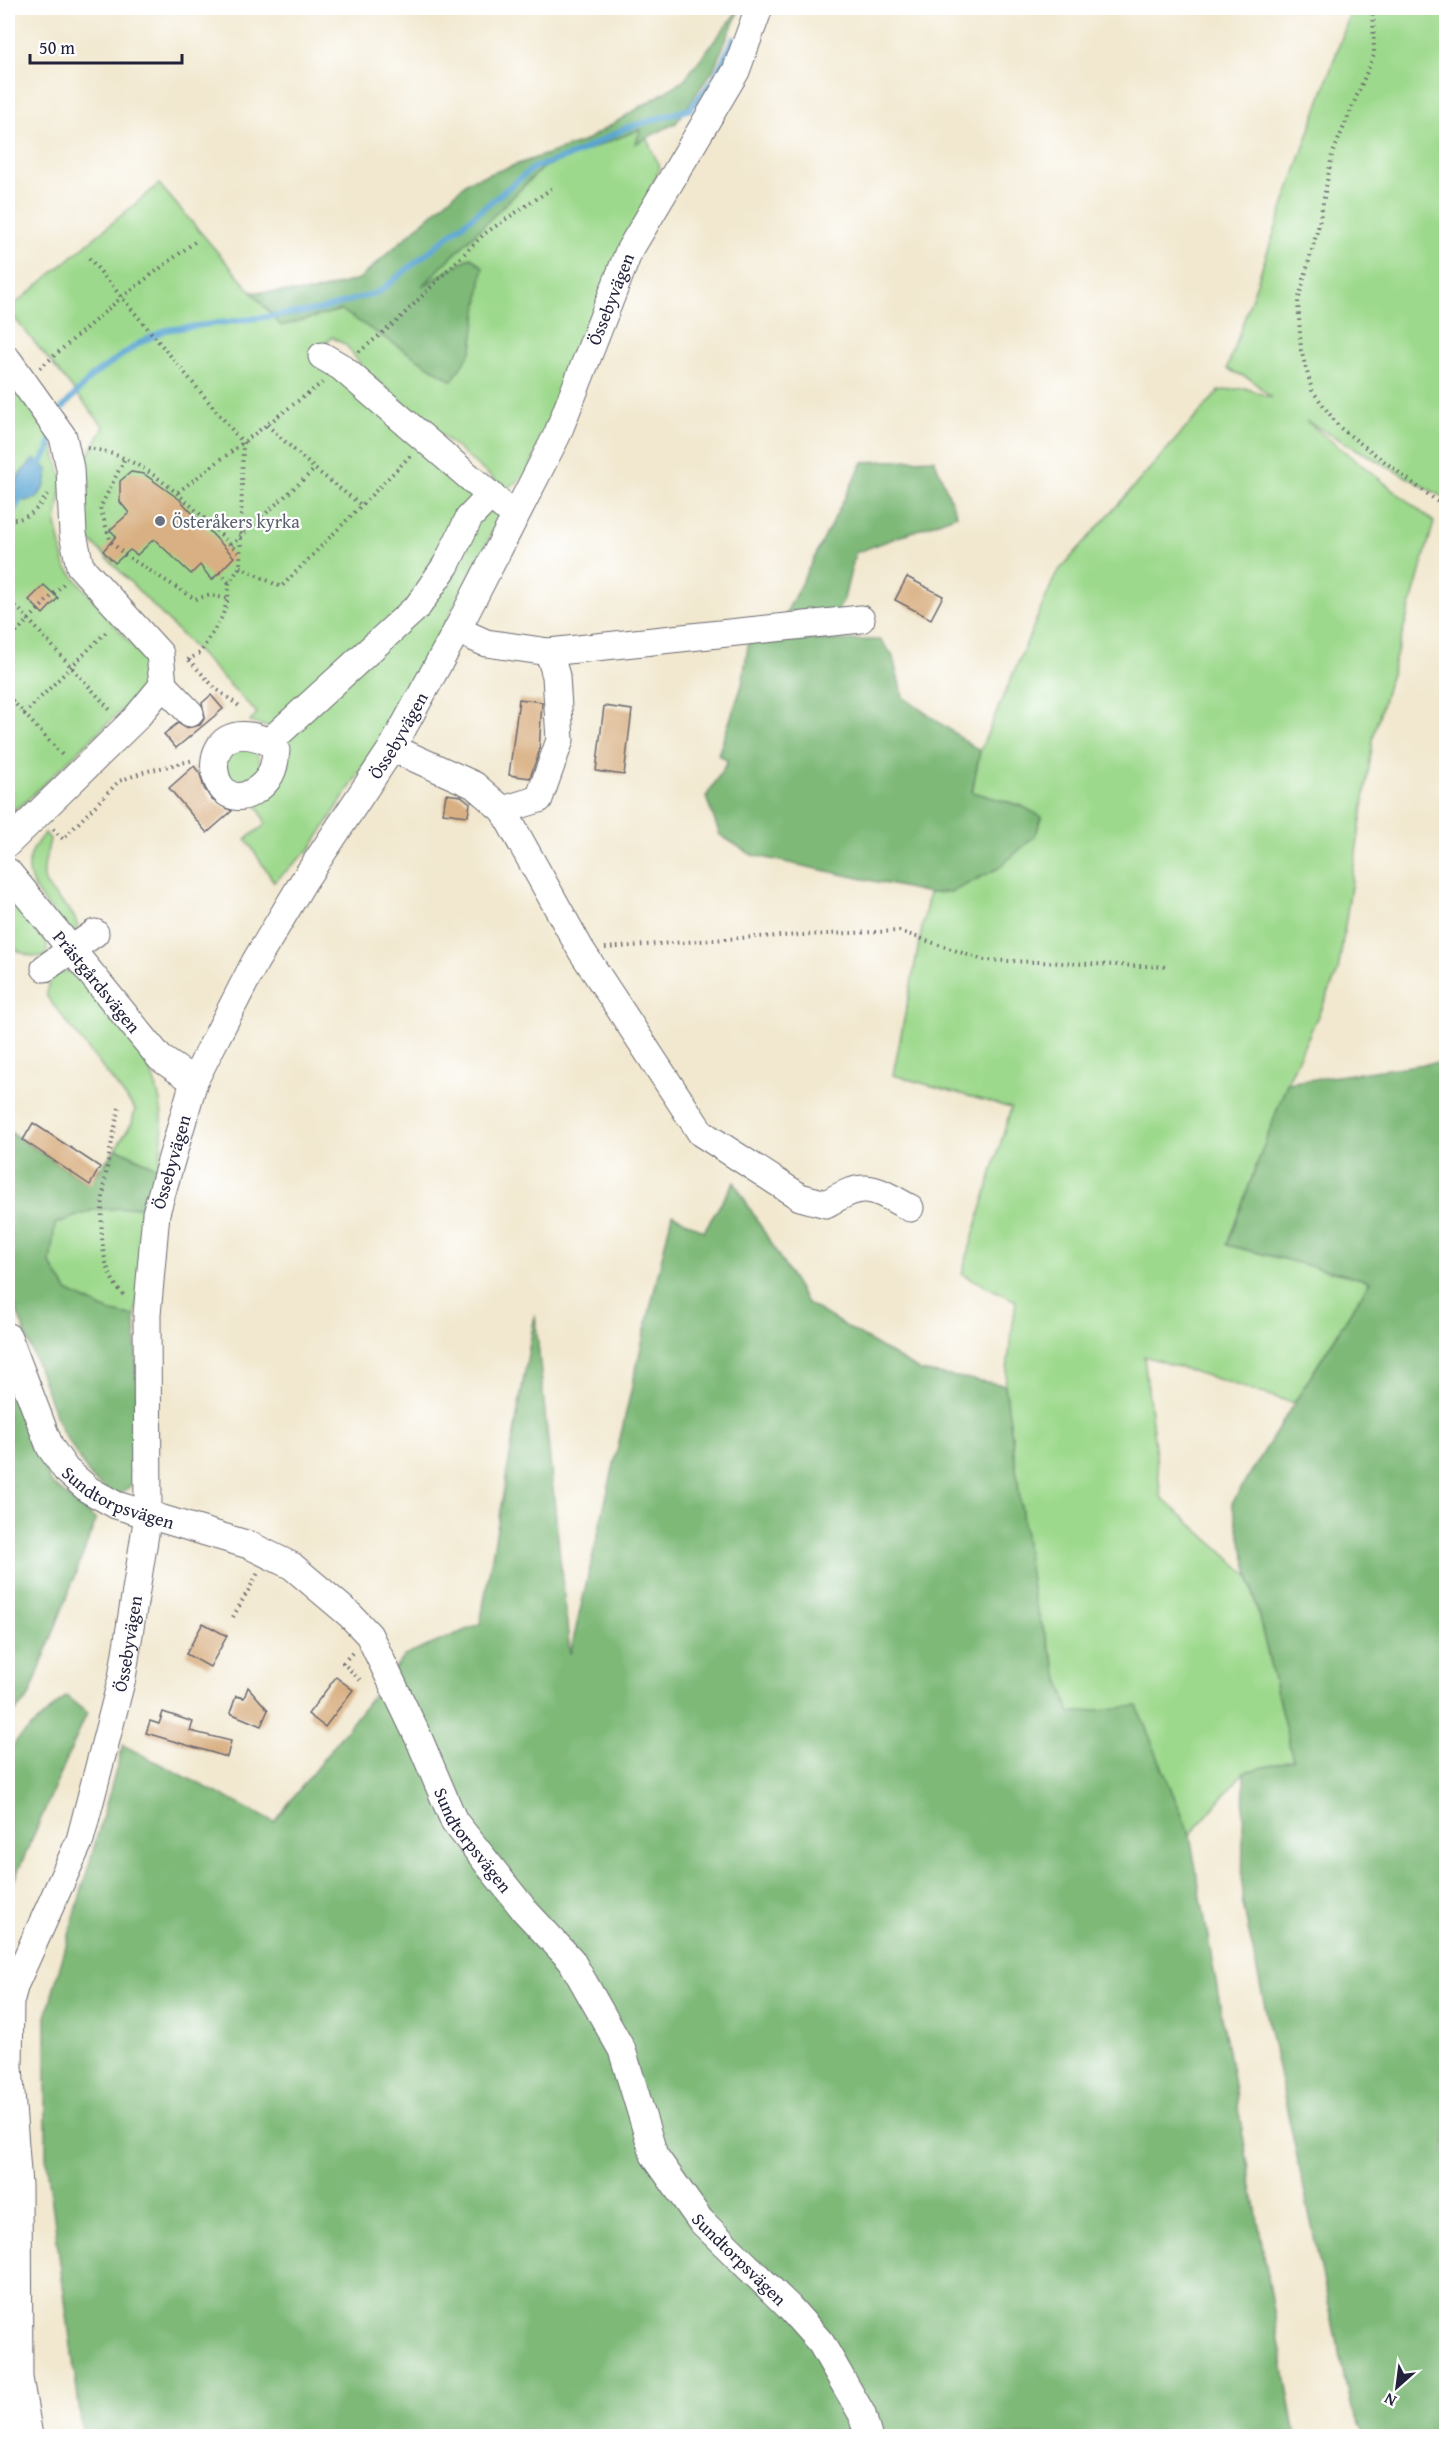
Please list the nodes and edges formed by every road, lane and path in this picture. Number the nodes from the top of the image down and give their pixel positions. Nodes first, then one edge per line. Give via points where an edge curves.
1 (759, 8) edge
2 (1373, 8) edge
3 (555, 187) dead end
4 (196, 241) dead end
5 (89, 258) dead end
6 (122, 297) junction
7 (8, 360) edge
8 (332, 361) junction
9 (24, 382) junction
10 (267, 425) junction
11 (243, 443) junction
12 (64, 445) junction
13 (417, 450) dead end
14 (124, 460) junction
15 (315, 469) junction
16 (49, 492) dead end
17 (178, 492) junction
18 (491, 495) junction
19 (361, 505) junction
20 (1446, 508) edge
21 (515, 516) junction
22 (8, 518) edge
23 (242, 534) junction
24 (231, 545) junction
25 (241, 555) junction
26 (80, 566) junction
27 (240, 567) junction
28 (220, 572) dead end
29 (229, 583) junction
30 (8, 597) edge
31 (228, 599) junction
32 (124, 615) junction
33 (861, 619) dead end
34 (29, 620) junction
35 (457, 630) junction
36 (8, 641) edge
37 (549, 652) junction
38 (189, 660) junction
39 (71, 667) junction
40 (162, 680) junction
41 (8, 696) edge
42 (239, 706) dead end
43 (24, 714) junction
44 (126, 728) junction
45 (207, 735) junction
46 (270, 742) junction
47 (392, 748) junction
48 (79, 774) junction
49 (503, 810) junction
50 (63, 839) dead end
51 (8, 843) edge
52 (8, 872) edge
53 (95, 933) dead end
54 (71, 950) junction
55 (581, 950) junction
56 (1169, 967) dead end
57 (45, 968) dead end
58 (194, 1081) junction
59 (119, 1108) dead end
60 (910, 1208) dead end
61 (110, 1270) dead end
62 (8, 1337) edge
63 (148, 1515) junction
64 (268, 1555) junction
65 (233, 1617) dead end
66 (11, 1984) edge
67 (29, 2436) edge
68 (868, 2436) edge

1 - 21 street, Össebyvägen via 736,71 629,251 557,435
2 - 20 path via 1374,55 1332,155 1298,301 1301,350 1312,390 1339,427
3 - 8 path via 484,234 397,321
4 - 6 path
5 - 6 path
6 - 9 path
6 - 11 path
7 - 9 street
8 - 10 path
8 - 18 street
9 - 12 street via 63,437
10 - 11 path
10 - 15 path
11 - 17 path
11 - 23 path
12 - 14 path via 92,448
12 - 26 street
13 - 19 path
14 - 17 path via 142,467
14 - 31 path via 100,508 111,542 124,555 195,599 210,595
15 - 19 path
15 - 23 path
16 - 22 path via 32,513
17 - 24 path
18 - 21 street
18 - 46 street via 469,518 446,565 417,606
19 - 27 path via 282,587
21 - 35 street, Össebyvägen
23 - 24 path
23 - 25 path
24 - 25 path
25 - 27 path
26 - 32 street
26 - 34 path
27 - 29 path
28 - 29 path
29 - 31 path
30 - 34 path
31 - 38 path via 201,653
32 - 39 path
32 - 40 street via 160,654
33 - 37 street
34 - 36 path
34 - 39 path
35 - 37 street via 486,643
35 - 47 street, Össebyvägen
37 - 49 street via 556,676 560,740 539,799
38 - 40 path
38 - 42 path via 216,689
39 - 43 path
39 - 44 path
40 - 44 street
40 - 45 street
41 - 43 path
43 - 48 path
44 - 48 street
45 - 46 street via 253,735
45 - 46 street via 221,789 234,797 246,797 265,785 275,766 276,750
45 - 50 path via 144,772 119,781
47 - 49 street via 474,785
47 - 58 street, Össebyvägen via 255,962
48 - 51 street
49 - 55 street
52 - 54 street, Prästgårdsvägen
53 - 54 street
54 - 57 street
54 - 58 street, Prästgårdsvägen via 160,1058
55 - 56 path via 754,937 899,932 983,960
55 - 60 street via 701,1133 800,1197 826,1204 850,1190 873,1188
58 - 63 street, Össebyvägen via 156,1212 147,1315
59 - 61 path via 101,1204 102,1239
62 - 63 street, Sundtorpsvägen via 50,1447 66,1470 89,1490 116,1505
63 - 64 street, Sundtorpsvägen via 249,1545
63 - 66 street, Össebyvägen via 122,1677 80,1840
64 - 65 path
64 - 68 street, Sundtorpsvägen via 292,1566 369,1635 454,1821 526,1912 571,1960 622,2050 654,2155 700,2220 821,2343 862,2414
66 - 67 street, Össebyvägen via 9,2067 18,2185 19,2378

